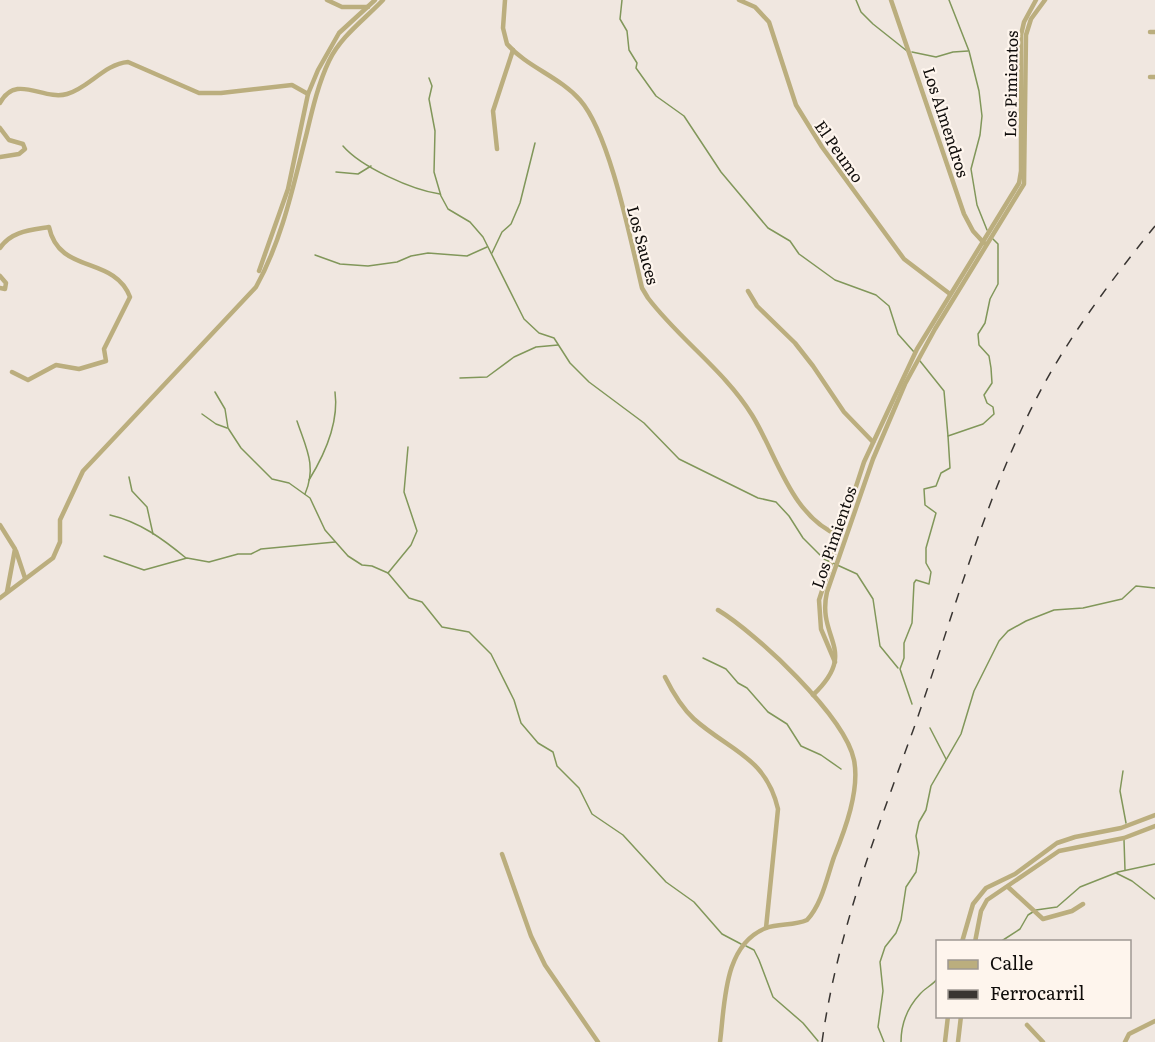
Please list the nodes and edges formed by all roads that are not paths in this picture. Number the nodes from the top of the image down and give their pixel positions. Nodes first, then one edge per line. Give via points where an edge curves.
1 (327, 0) edge
2 (375, 0) edge
3 (383, 0) edge
4 (505, 0) edge
5 (739, 0) edge
6 (891, 0) edge
7 (1036, 0) edge
8 (1045, 0) edge
9 (368, 7) junction
10 (513, 50) junction
11 (308, 94) junction
12 (0, 103) edge
13 (0, 128) edge
14 (497, 149) dead end
15 (0, 157) edge
16 (984, 244) junction
17 (0, 248) edge
18 (259, 271) dead end
19 (0, 276) edge
20 (0, 288) edge
21 (748, 291) dead end
22 (950, 293) junction
23 (955, 297) junction
24 (12, 372) dead end
25 (873, 442) junction
26 (0, 525) edge
27 (838, 535) junction
28 (844, 538) junction
29 (15, 549) junction
30 (25, 578) junction
31 (7, 592) junction
32 (0, 598) edge
33 (718, 610) dead end
34 (835, 662) junction
35 (665, 677) dead end
36 (813, 695) junction
37 (1155, 815) edge
38 (1155, 826) edge
39 (502, 854) dead end
40 (990, 886) junction
41 (1008, 887) junction
42 (998, 894) junction
43 (1083, 904) dead end
44 (766, 928) junction
45 (963, 940) edge
46 (975, 940) edge
47 (545, 965) junction
48 (539, 968) dead end
49 (948, 1018) edge
50 (961, 1018) edge
51 (1155, 1020) edge
52 (1027, 1025) dead end
53 (598, 1042) edge
54 (720, 1042) edge
55 (945, 1042) edge
56 (958, 1042) edge
57 (1042, 1042) edge
58 (1125, 1042) edge

1 - 9 street via 342,7
2 - 9 street
3 - 30 street via 342,39 329,61 316,95 288,207 256,287 83,471 60,520 60,542 53,558
4 - 10 street via 505,38
5 - 22 street, El Peumo via 755,8 769,22 796,105 822,147 904,259
6 - 16 street, Los Almendros via 964,214
7 - 16 street, Los Pimientos via 1021,35 1020,178
8 - 16 street, Los Pimientos via 1026,35 1024,184
9 - 11 street via 330,46
10 - 14 street via 494,111
10 - 27 street, Los Sauces via 584,106 607,157 642,288 743,401 797,499 826,529
11 - 12 street via 292,85 199,93 128,62 116,64 67,94 17,88
11 - 18 street via 288,189
13 - 15 street via 9,140 23,144 26,149
16 - 22 street, Los Pimientos
16 - 23 street, Los Pimientos
17 - 24 street via 5,240 25,230 49,227 52,240 63,253 102,269 125,284 130,297 104,349 106,361 79,369 56,364 28,380
19 - 20 street via 6,284 5,289
21 - 25 street via 757,306 795,343 844,412
22 - 23 street, El Peumo
22 - 25 street, Los Pimientos via 917,349
23 - 28 street, Los Pimientos via 891,412
25 - 27 street, Los Pimientos
26 - 29 street
27 - 28 street, Los Sauces
27 - 34 street, Los Pimientos via 819,608 821,629
28 - 34 street, Los Pimientos via 825,603 826,622 837,653
29 - 30 street
29 - 31 street
30 - 31 street
31 - 32 street
33 - 36 street via 740,624
34 - 36 street via 829,679
35 - 44 street via 683,708 760,768 774,790 778,809
36 - 44 street via 847,739 855,762 852,795 840,843 811,915 801,923
37 - 40 street via 1121,828 1057,843 1015,874
38 - 41 street via 1124,838 1059,851
39 - 47 street
40 - 42 street
40 - 45 street via 973,904
41 - 42 street
41 - 43 street via 1043,919
42 - 46 street via 987,900 981,910
44 - 54 street via 745,943 735,957
47 - 48 street
47 - 53 street
49 - 55 street
50 - 56 street
51 - 58 street via 1129,1034
52 - 57 street

